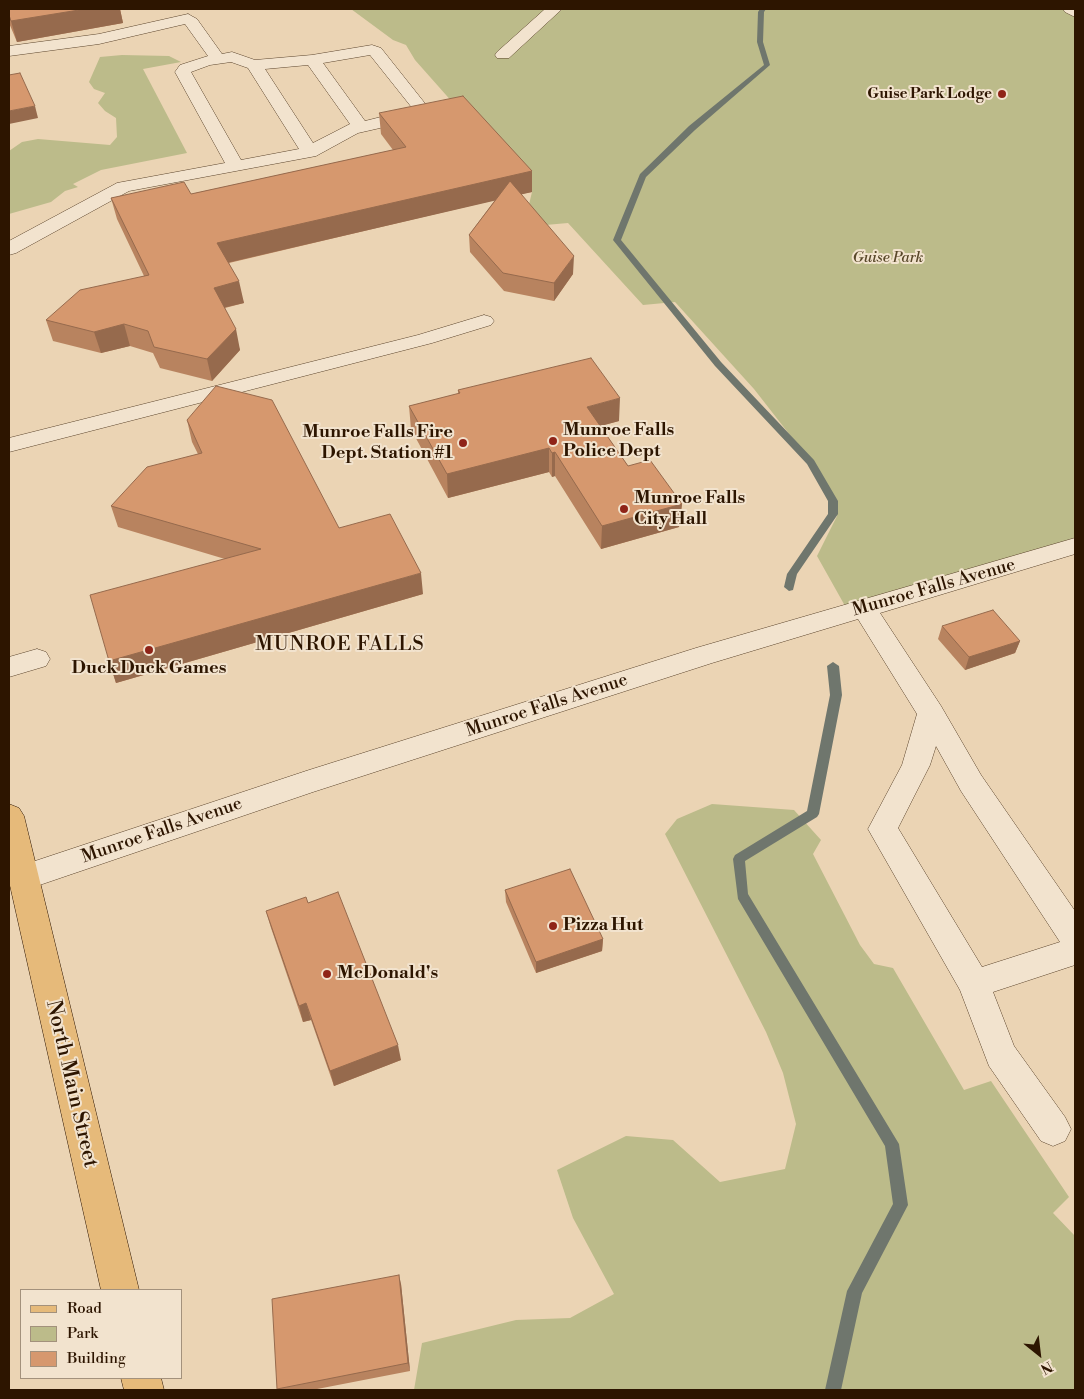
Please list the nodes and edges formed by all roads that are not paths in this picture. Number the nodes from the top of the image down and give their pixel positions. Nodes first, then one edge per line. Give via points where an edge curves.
1 (554, 9) edge
2 (1070, 9) edge
3 (1075, 12) edge
4 (9, 51) edge
5 (503, 55) dead end
6 (218, 59) junction
7 (312, 60) junction
8 (254, 65) junction
9 (361, 127) junction
10 (310, 152) junction
11 (236, 166) junction
12 (9, 250) edge
13 (484, 321) dead end
14 (9, 445) edge
15 (1075, 546) edge
16 (864, 608) junction
17 (37, 659) dead end
18 (9, 667) edge
19 (931, 712) junction
20 (9, 816) edge
21 (22, 878) junction
22 (1075, 937) edge
23 (1075, 951) edge
24 (974, 984) junction
25 (1053, 1129) dead end
26 (120, 1289) edge

1 - 5 street
2 - 3 street
4 - 6 street via 99,39 188,19
6 - 8 street via 232,57
6 - 11 street via 186,68 184,72
7 - 8 street
7 - 9 street
7 - 9 street via 372,50 422,109 418,114
8 - 10 street
9 - 10 street
10 - 11 street
11 - 12 street via 124,187
13 - 14 street via 425,339
15 - 16 street, Munroe Falls Avenue
16 - 19 street
16 - 21 street, Munroe Falls Avenue via 408,750
17 - 18 street
19 - 22 street via 971,783
19 - 24 street via 916,765 884,829
20 - 21 main road, North Main Street
21 - 26 main road, North Main Street
23 - 24 street
24 - 25 street via 1001,1055

